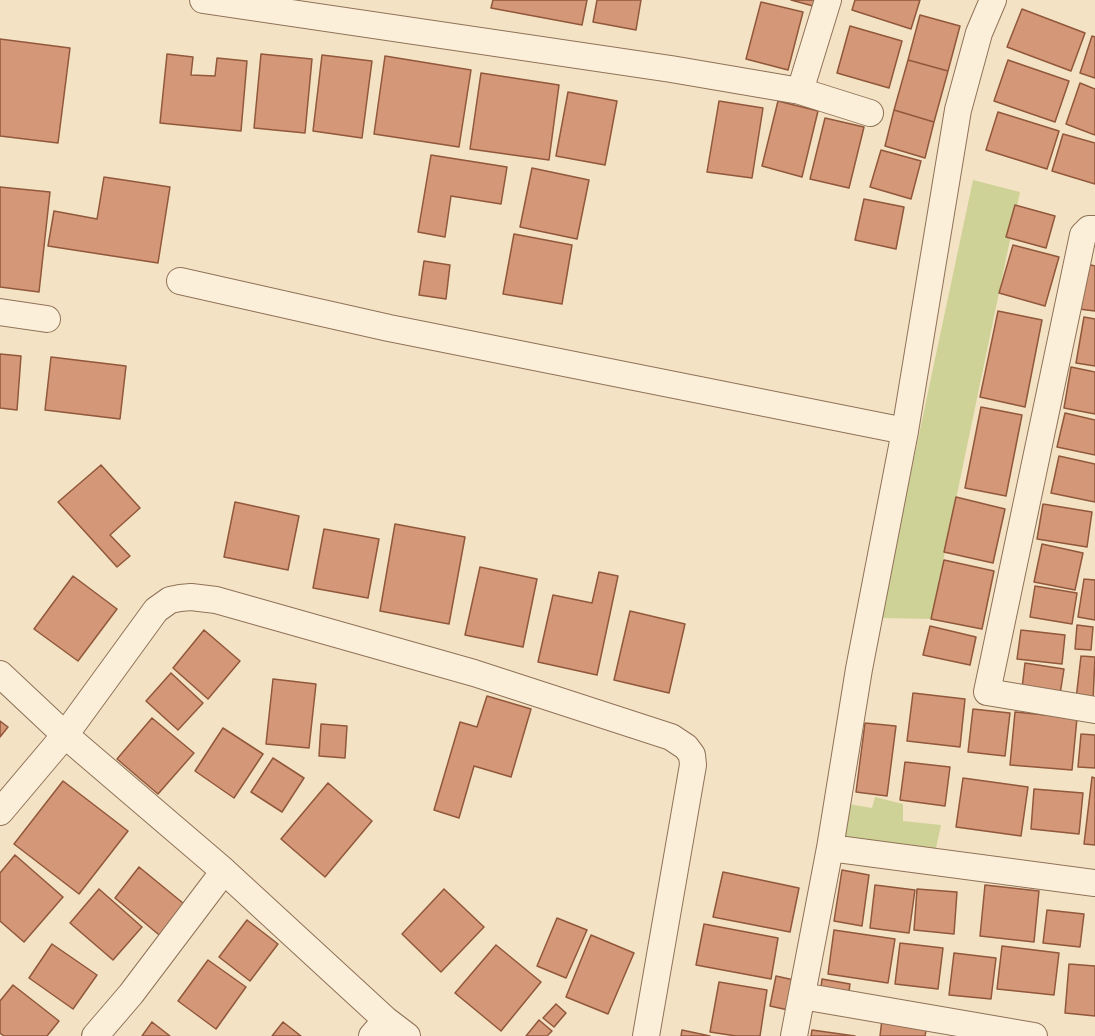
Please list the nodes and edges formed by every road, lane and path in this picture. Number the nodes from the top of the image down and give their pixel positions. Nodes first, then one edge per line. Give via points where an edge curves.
1 (202, 0) edge
2 (828, 0) edge
3 (993, 0) edge
4 (800, 91) junction
5 (870, 113) dead end
6 (1095, 229) edge
7 (180, 281) dead end
8 (0, 312) edge
9 (47, 319) dead end
10 (905, 431) junction
11 (0, 674) edge
12 (1095, 710) edge
13 (65, 735) junction
14 (0, 812) edge
15 (830, 848) junction
16 (224, 871) junction
17 (1095, 883) edge
18 (802, 996) junction
19 (379, 1028) edge
20 (955, 1029) edge
21 (95, 1036) edge
22 (407, 1036) edge
23 (646, 1036) edge
24 (794, 1036) edge
25 (1034, 1036) edge

1 - 4 street
2 - 4 street
3 - 10 street via 979,33 958,110
4 - 5 street
6 - 12 street via 1083,235 987,692
7 - 10 street via 389,328
8 - 9 street
10 - 15 street via 859,669
11 - 13 street
13 - 14 street
13 - 16 street
13 - 23 street via 156,610 170,600 191,597 216,600 474,673 671,737 686,747 693,765
15 - 17 street
15 - 18 street
16 - 19 street
16 - 21 street
18 - 20 street
18 - 24 street
19 - 22 street
20 - 25 street

